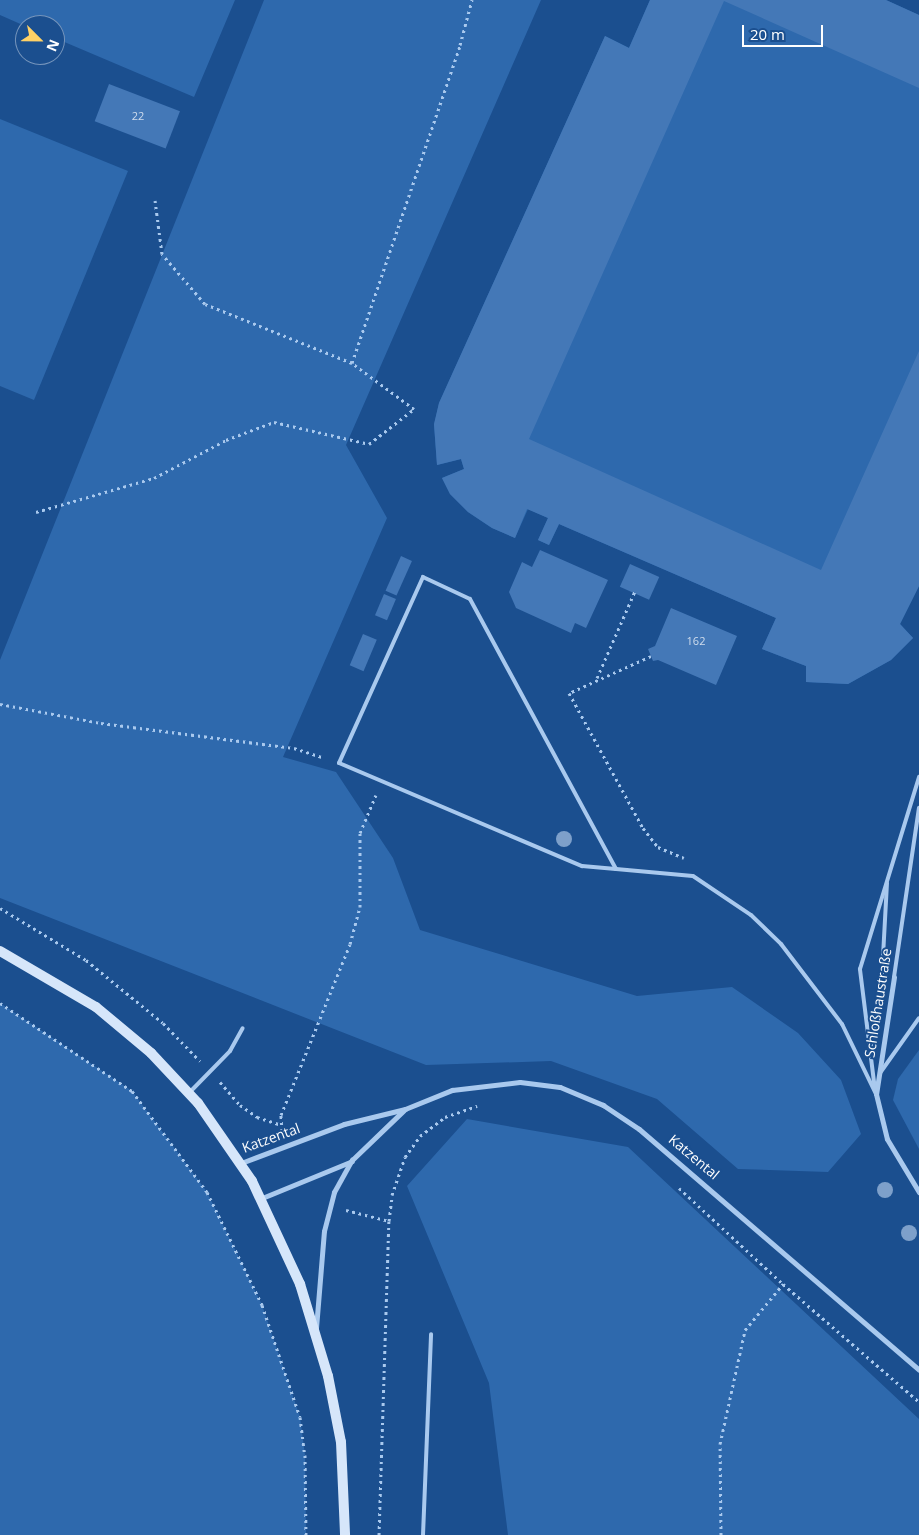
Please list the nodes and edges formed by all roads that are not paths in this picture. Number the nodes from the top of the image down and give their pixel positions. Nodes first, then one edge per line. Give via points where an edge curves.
1 (919, 777) edge
2 (919, 808) edge
3 (616, 869) junction
4 (888, 876) junction
5 (0, 952) edge
6 (894, 977) joint
7 (919, 1018) edge
8 (243, 1028) dead end
9 (870, 1049) junction
10 (878, 1075) junction
11 (189, 1092) junction
12 (876, 1094) junction
13 (405, 1109) junction
14 (352, 1160) junction
15 (241, 1163) junction
16 (919, 1192) edge
17 (262, 1198) junction
18 (315, 1331) junction
19 (431, 1334) dead end
20 (919, 1370) edge
21 (345, 1535) edge
22 (423, 1535) edge

1 - 4 lane
2 - 6 lane, Schloßhaustraße
3 - 3 lane via 582,866 339,763 423,577 470,599
3 - 12 lane via 693,876 751,915 781,944 842,1024
4 - 9 lane via 882,975
4 - 9 lane via 860,969
5 - 11 street via 96,1007
6 - 10 street, Schloßhaustraße
7 - 10 lane
8 - 11 lane via 230,1051
9 - 12 lane
10 - 12 street, Schloßhaustraße
11 - 15 street
12 - 16 street, Schloßhaustraße via 887,1139
13 - 14 street, Katzental
13 - 15 street, Katzental via 358,1119
13 - 20 street, Katzental via 452,1090 520,1082 560,1087 604,1105 647,1136
14 - 17 street, Katzental
14 - 18 street, Katzental via 329,1205
15 - 17 street, Katzental
17 - 18 street, Katzental via 296,1275
18 - 21 street, Katzental via 341,1442
19 - 22 lane

